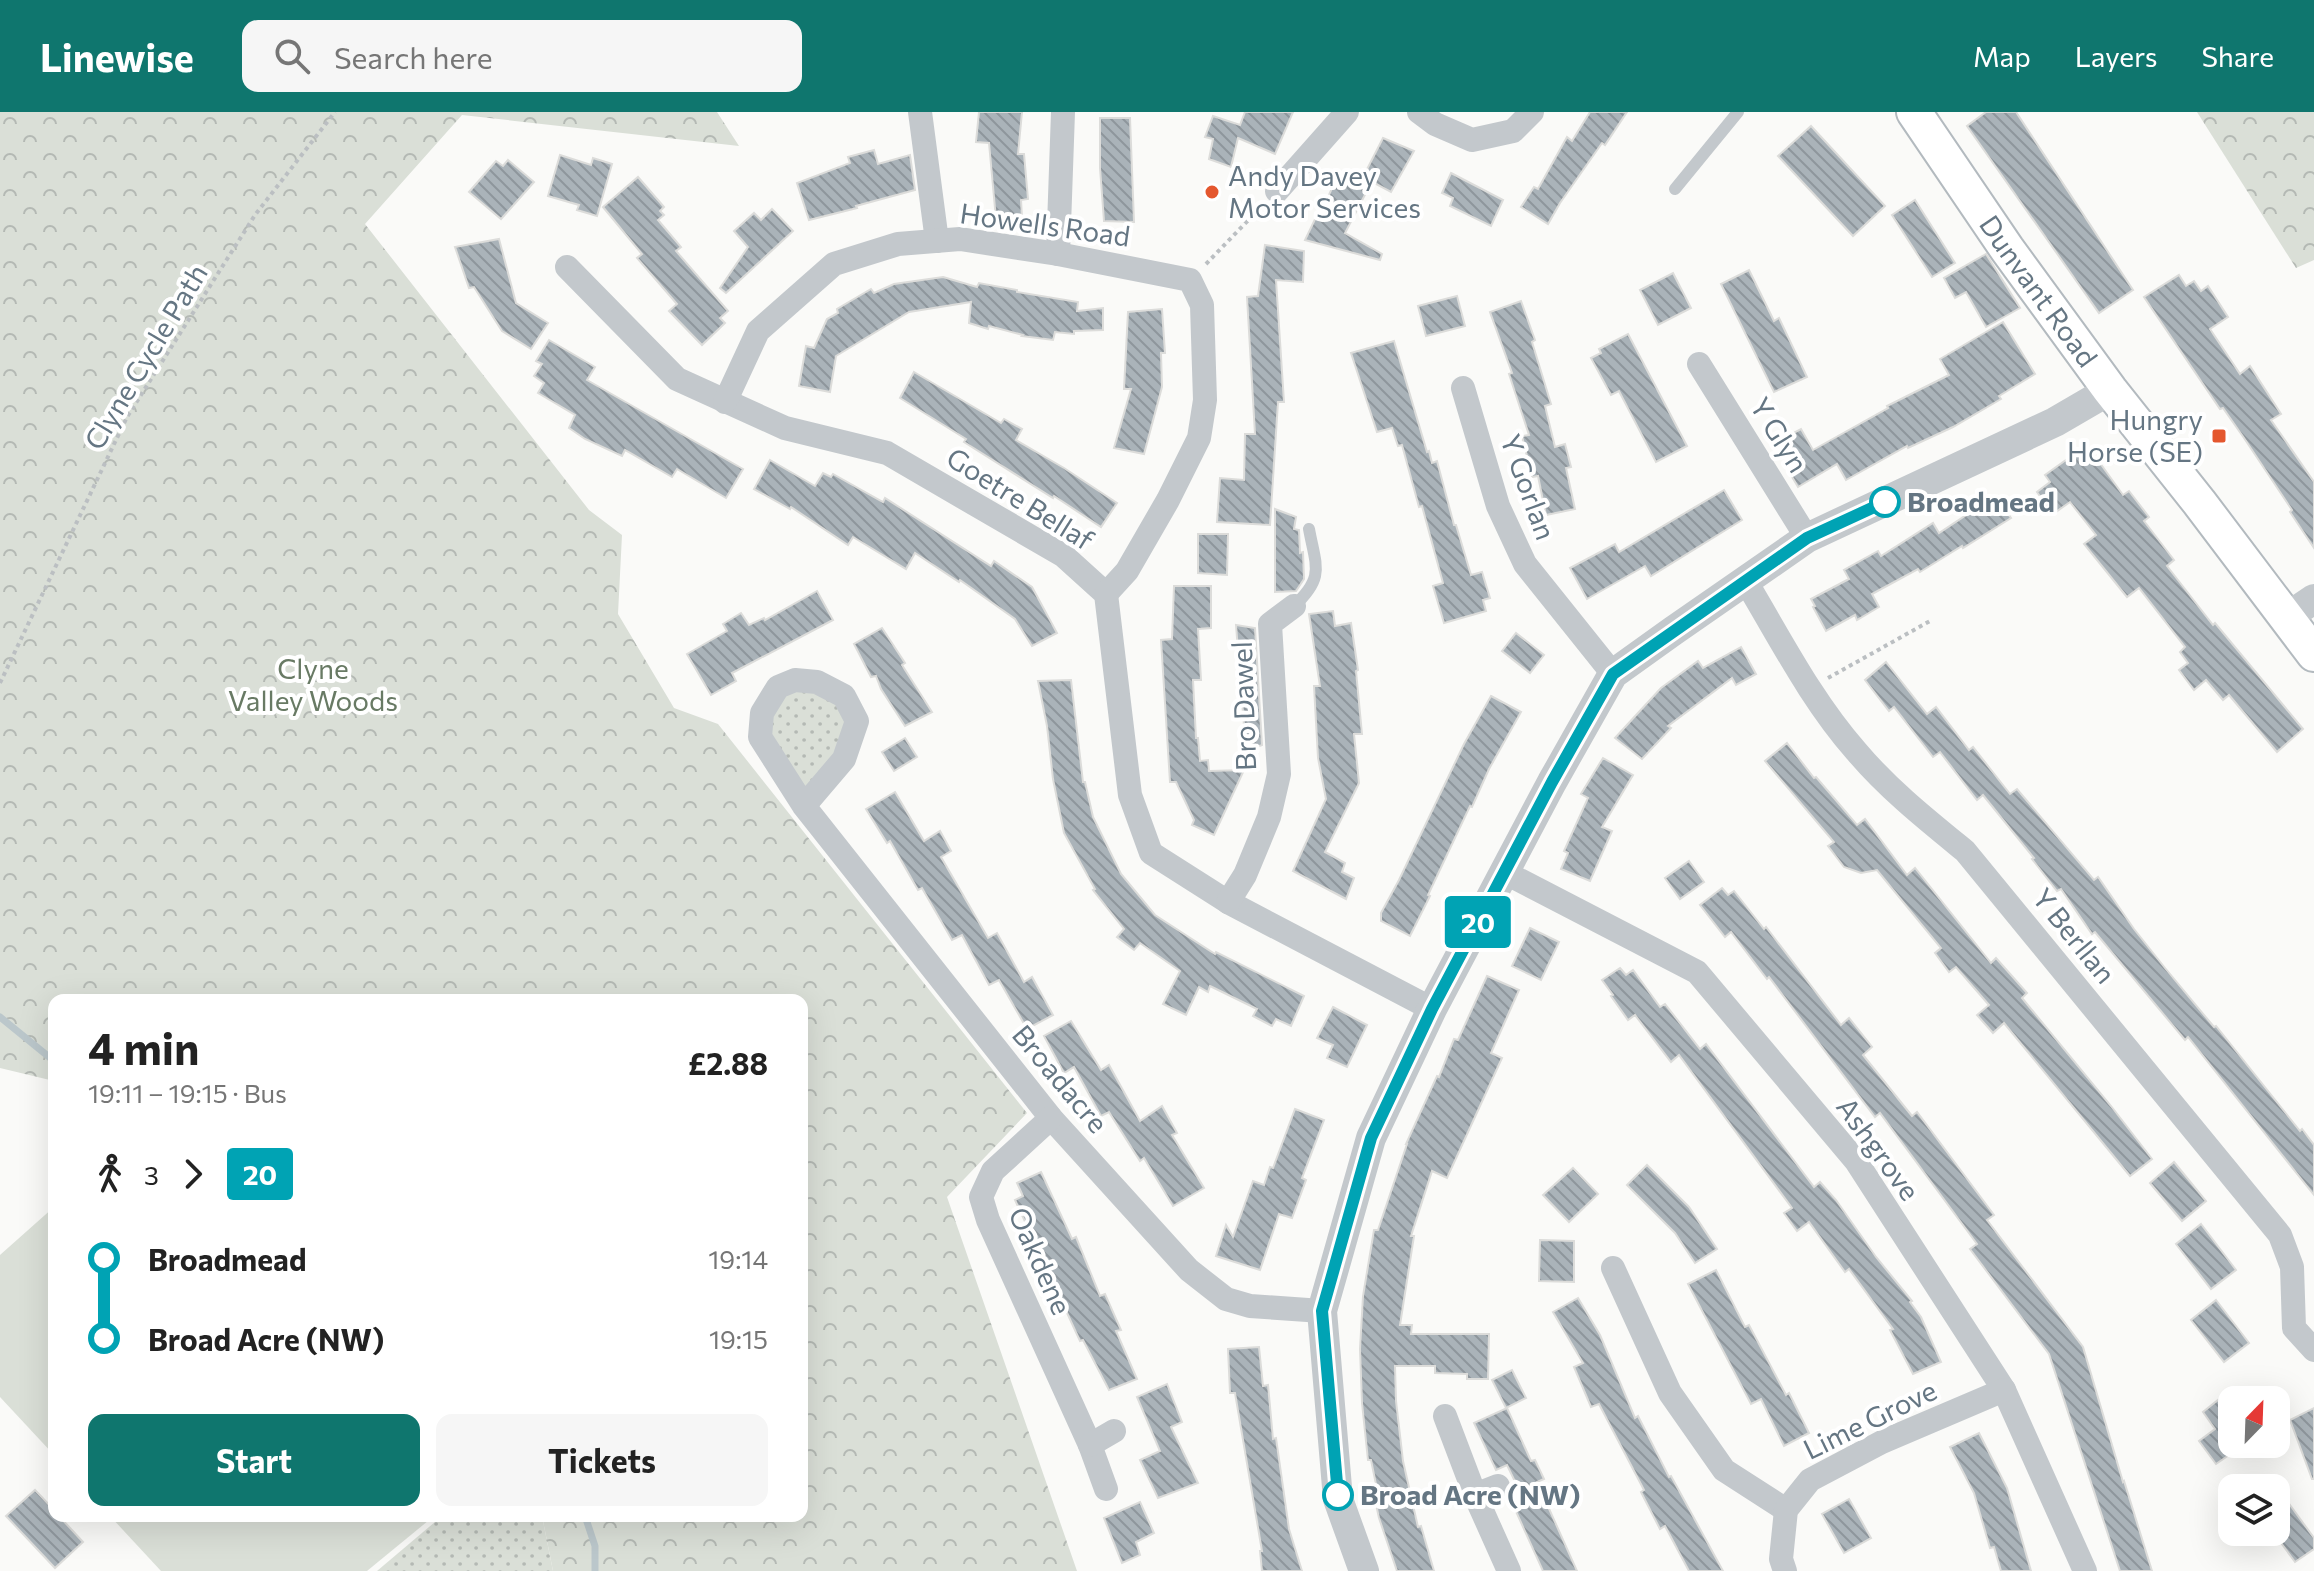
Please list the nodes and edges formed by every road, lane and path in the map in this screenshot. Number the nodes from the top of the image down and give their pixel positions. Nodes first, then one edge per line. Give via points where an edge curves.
1 (335, 112) edge
2 (920, 112) edge
3 (1063, 112) edge
4 (1347, 112) edge
5 (1419, 112) edge
6 (1532, 112) edge
7 (1738, 112) edge
8 (1914, 112) edge
9 (1675, 189) dead end
10 (1277, 191) joint
11 (937, 241) junction
12 (1058, 254) junction
13 (565, 263) dead end
14 (1190, 280) junction
15 (1699, 365) dead end
16 (1462, 388) dead end
17 (2110, 390) junction
18 (725, 402) junction
19 (1309, 529) dead end
20 (1807, 538) junction
21 (1745, 580) junction
22 (1106, 594) junction
23 (1294, 606) joint
24 (2300, 608) edge
25 (1930, 621) dead end
26 (2314, 654) edge
27 (1613, 674) junction
28 (0, 683) edge
29 (1809, 689) junction
30 (804, 806) junction
31 (1504, 872) junction
32 (1228, 902) junction
33 (1432, 1009) junction
34 (1051, 1118) junction
35 (1613, 1268) dead end
36 (1322, 1311) junction
37 (2314, 1350) edge
38 (2004, 1390) junction
39 (1445, 1416) dead end
40 (1114, 1431) dead end
41 (1090, 1445) junction
42 (1106, 1489) dead end
43 (1786, 1510) junction
44 (1364, 1571) edge
45 (1509, 1571) edge
46 (1785, 1571) edge
47 (2085, 1571) edge

1 - 28 path, Clyne Cycle Path via 255,215 127,417
2 - 11 street
3 - 12 street
4 - 10 street
5 - 6 street via 1472,140 1513,131
7 - 9 lane
8 - 17 main road, Dunvant Road
10 - 14 path
11 - 12 street, Howells Road via 960,239
11 - 18 street, Howells Road via 898,244 834,264 758,331
12 - 14 street, Howells Road
13 - 18 street, Goetre Bellaf via 677,379
14 - 22 street via 1202,305 1205,400 1199,438 1141,548
15 - 20 street, Y Glyn
16 - 27 street, Y Gorlan via 1498,506 1525,564
17 - 20 street via 2055,422
17 - 24 main road, Dunvant Road via 2199,502
18 - 22 street, Goetre Bellaf via 785,428 887,453 1064,556
19 - 23 lane via 1316,578
20 - 21 street
21 - 27 street
21 - 29 street, Y Berllan
22 - 32 street via 1130,795 1151,853
23 - 32 street, Bro Dawel via 1270,624 1279,774 1269,817
24 - 26 main road, Dunvant Road
25 - 29 path
27 - 31 street
29 - 37 street, Y Berllan via 1856,751 1912,808 1965,851 2280,1235 2292,1267 2294,1328
30 - 30 street, Broadacre via 760,737 762,713 778,687 795,680 817,682 844,696 857,721 844,759
30 - 34 street, Broadacre
31 - 33 street
31 - 38 street, Ashgrove via 1697,972 1856,1161
32 - 33 street
33 - 36 street via 1371,1138
34 - 36 street, Broadacre via 1189,1270 1226,1299
34 - 41 street, Oakdene via 993,1171 981,1197
35 - 43 street via 1670,1393 1724,1470
36 - 44 street via 1338,1499
38 - 43 street, Lime Grove via 1882,1442 1810,1480
38 - 47 street, Ashgrove
39 - 45 street via 1487,1490
40 - 41 street
41 - 42 street, Oakdene
43 - 46 street via 1781,1559

